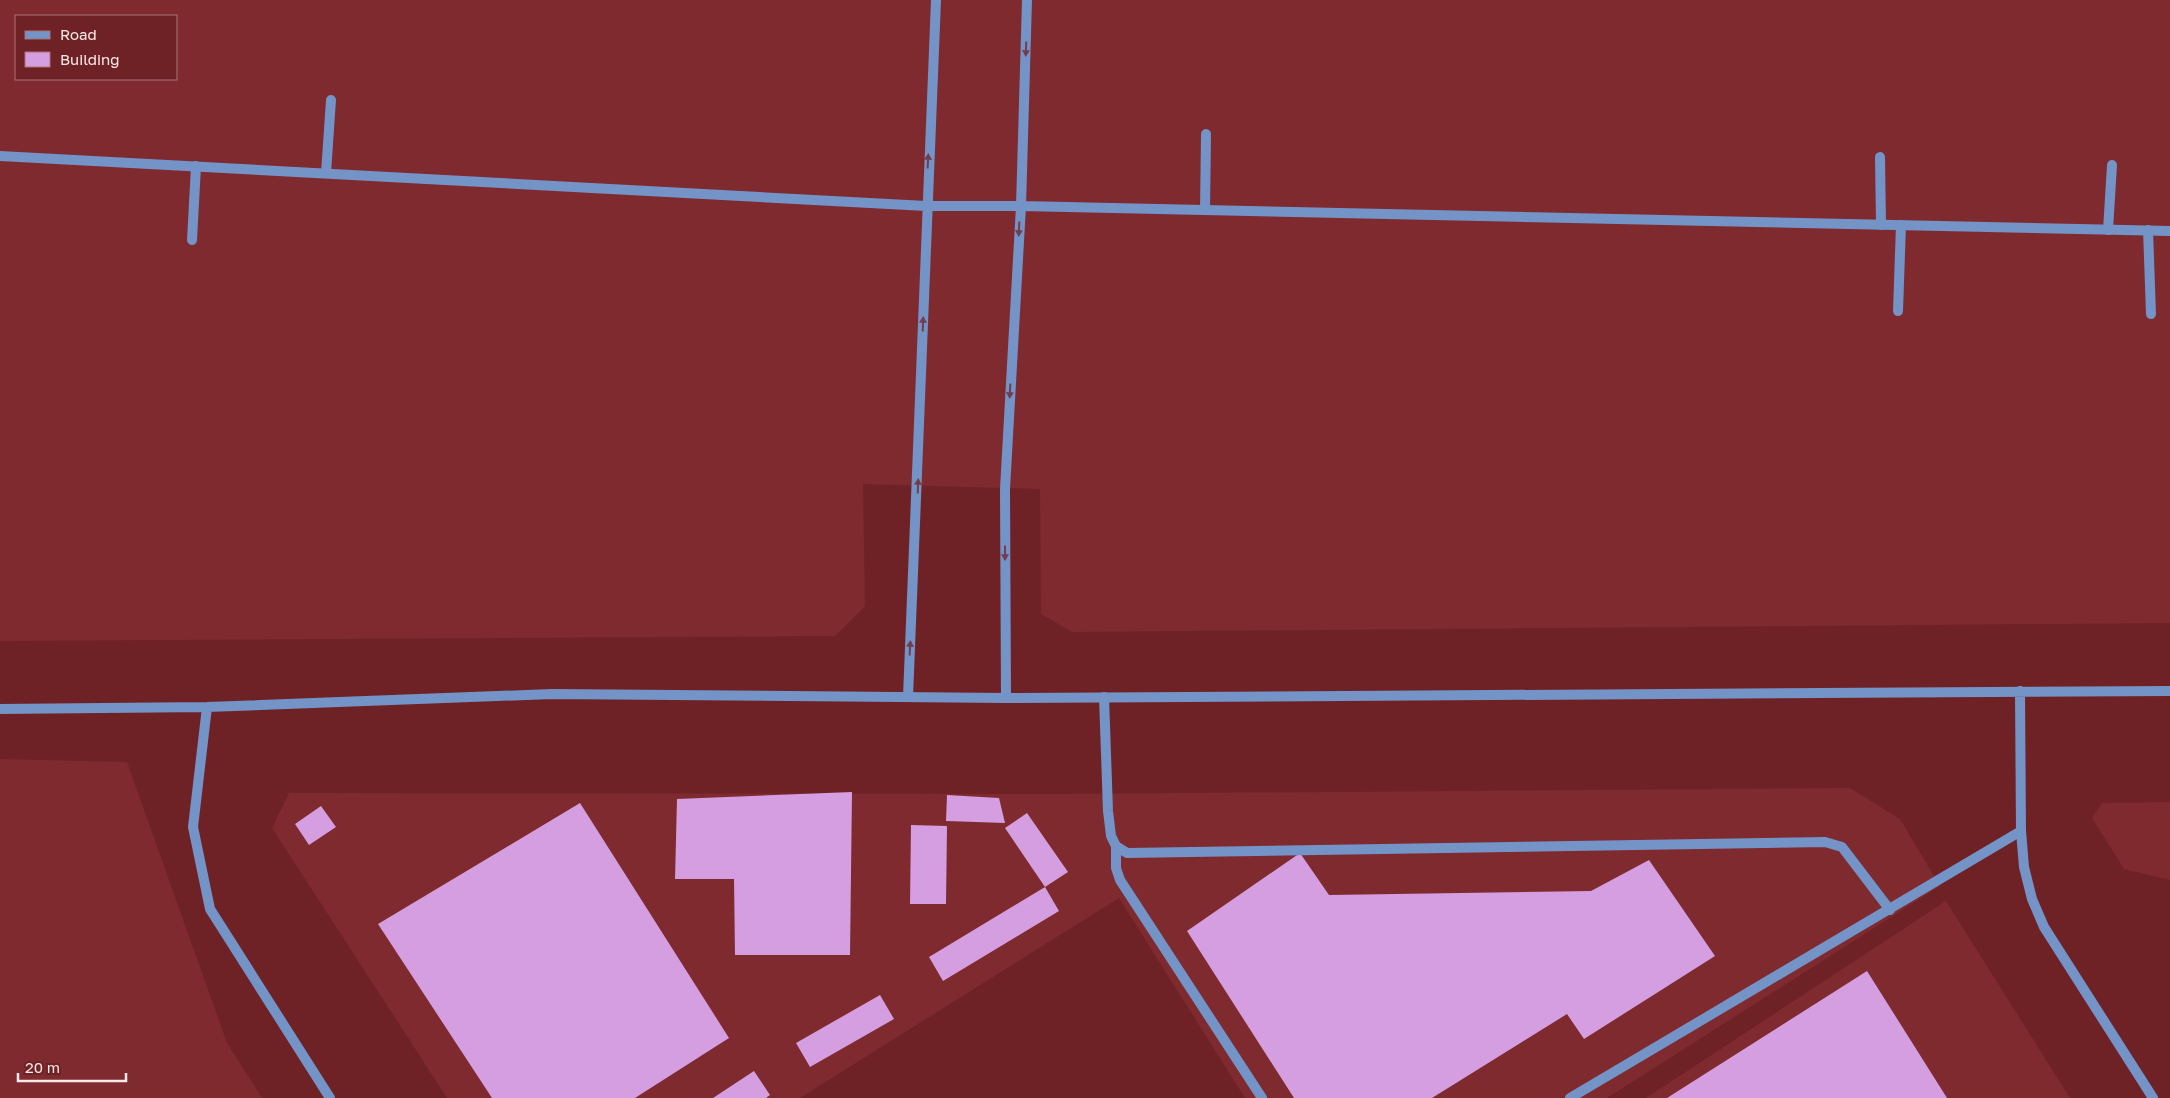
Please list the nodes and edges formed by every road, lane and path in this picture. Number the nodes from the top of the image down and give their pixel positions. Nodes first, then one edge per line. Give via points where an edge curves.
1 (936, 0) edge
2 (1027, 0) edge
3 (331, 100) dead end
4 (1206, 134) dead end
5 (0, 156) edge
6 (1880, 157) dead end
7 (2112, 164) dead end
8 (196, 166) junction
9 (326, 173) junction
10 (926, 206) junction
11 (1021, 206) junction
12 (1205, 210) junction
13 (1881, 225) junction
14 (1901, 225) junction
15 (2108, 230) junction
16 (2148, 230) junction
17 (2170, 231) edge
18 (192, 240) dead end
19 (1898, 311) dead end
20 (2152, 314) dead end
21 (2020, 691) junction
22 (2170, 691) edge
23 (908, 697) junction
24 (1104, 697) junction
25 (1006, 698) junction
26 (207, 707) junction
27 (0, 709) edge
28 (2021, 831) junction
29 (1116, 846) junction
30 (1890, 910) junction
31 (330, 1098) edge
32 (1262, 1098) edge
33 (1570, 1098) edge
34 (2153, 1098) edge

10 -> 1 street
2 -> 11 street
3 - 9 street
4 - 12 street
5 - 8 street
6 - 13 street
7 - 15 street
8 - 9 street
8 - 18 street
9 - 10 street
10 - 11 street
23 -> 10 street
11 - 12 street
11 -> 25 street via 1005,489
12 - 13 street
13 - 14 street
14 - 15 street
14 - 19 street
15 - 16 street
16 - 17 street
16 - 20 street
21 - 22 street
21 - 24 street
21 - 28 street
23 - 25 street
23 - 26 street via 552,694
24 - 25 street
24 - 29 street via 1108,811 1111,836
26 - 27 street
26 - 31 street via 193,827 210,909
28 - 30 street
28 - 34 street via 2024,867 2044,927
29 - 30 street via 1127,853 1825,842 1842,846
29 - 32 street via 1116,868 1120,880
30 - 33 street

